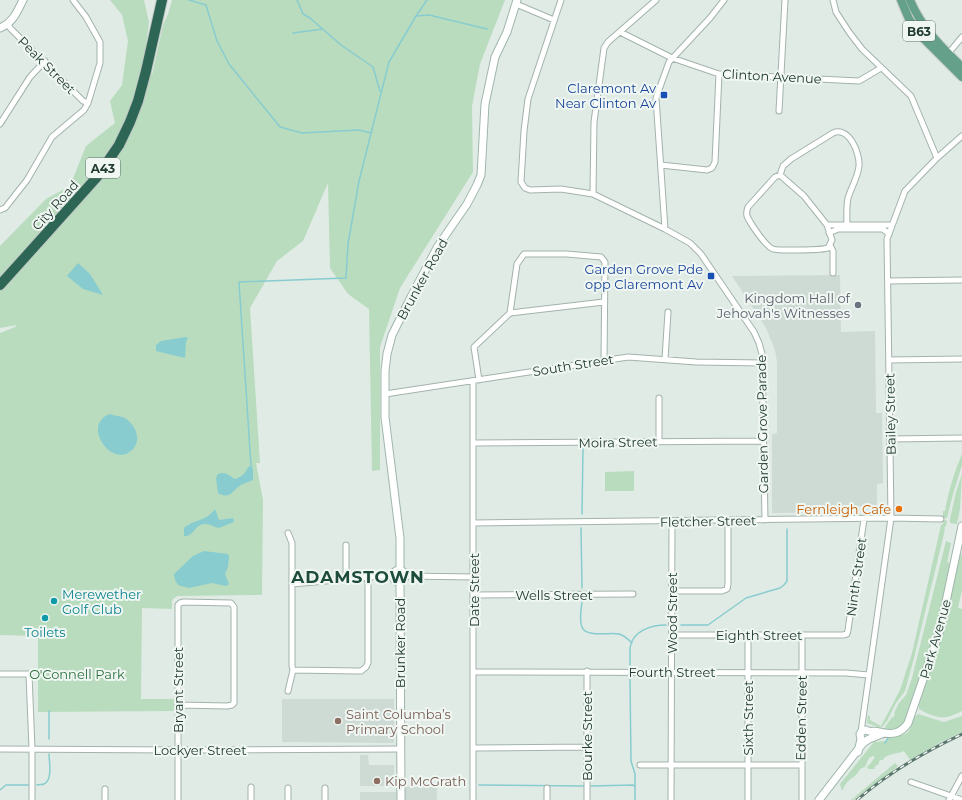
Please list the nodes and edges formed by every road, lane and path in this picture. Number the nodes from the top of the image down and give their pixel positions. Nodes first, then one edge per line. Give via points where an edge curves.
1 (24, 0) edge
2 (73, 0) edge
3 (162, 0) edge
4 (165, 0) edge
5 (561, 0) edge
6 (656, 0) edge
7 (724, 0) edge
8 (786, 0) edge
9 (833, 0) edge
10 (901, 0) edge
11 (910, 0) edge
12 (517, 2) edge
13 (554, 20) junction
14 (156, 22) junction
15 (8, 25) junction
16 (0, 28) edge
17 (620, 32) junction
18 (962, 38) edge
19 (945, 56) junction
20 (672, 58) junction
21 (45, 61) junction
22 (962, 67) edge
23 (881, 68) junction
24 (719, 74) junction
25 (782, 77) junction
26 (962, 77) edge
27 (88, 103) junction
28 (779, 111) dead end
29 (0, 124) edge
30 (962, 136) edge
31 (937, 158) junction
32 (661, 165) junction
33 (780, 176) junction
34 (593, 194) junction
35 (0, 210) edge
36 (827, 225) junction
37 (892, 225) junction
38 (846, 227) junction
39 (665, 229) junction
40 (830, 233) junction
41 (889, 234) junction
42 (830, 245) junction
43 (834, 273) dead end
44 (888, 280) junction
45 (962, 280) edge
46 (0, 285) edge
47 (604, 302) junction
48 (668, 312) dead end
49 (510, 314) junction
50 (665, 359) junction
51 (962, 359) edge
52 (889, 360) junction
53 (604, 361) junction
54 (763, 362) junction
55 (476, 380) junction
56 (385, 394) junction
57 (659, 398) dead end
58 (962, 438) edge
59 (891, 439) junction
60 (659, 441) junction
61 (763, 441) junction
62 (474, 444) junction
63 (891, 518) junction
64 (864, 519) junction
65 (941, 519) dead end
66 (728, 520) junction
67 (765, 520) junction
68 (672, 521) junction
69 (474, 523) junction
70 (962, 526) edge
71 (288, 533) dead end
72 (346, 545) dead end
73 (400, 570) junction
74 (393, 576) junction
75 (406, 576) junction
76 (368, 577) junction
77 (474, 577) junction
78 (346, 579) junction
79 (400, 582) junction
80 (292, 584) junction
81 (672, 592) junction
82 (633, 594) dead end
83 (474, 595) junction
84 (847, 634) joint
85 (672, 635) junction
86 (748, 635) junction
87 (802, 635) junction
88 (293, 670) junction
89 (587, 671) junction
90 (474, 672) junction
91 (672, 672) junction
92 (748, 672) junction
93 (802, 672) junction
94 (0, 674) edge
95 (869, 675) junction
96 (288, 691) dead end
97 (178, 706) junction
98 (865, 736) junction
99 (587, 747) junction
100 (32, 748) junction
101 (473, 748) junction
102 (0, 749) edge
103 (401, 749) junction
104 (178, 750) junction
105 (640, 765) dead end
106 (671, 765) junction
107 (748, 765) junction
108 (801, 765) junction
109 (962, 776) edge
110 (911, 782) dead end
111 (251, 787) dead end
112 (288, 788) dead end
113 (325, 788) dead end
114 (547, 788) dead end
115 (105, 789) dead end
116 (950, 798) edge
117 (32, 800) edge
118 (105, 800) edge
119 (178, 800) edge
120 (251, 800) edge
121 (288, 800) edge
122 (325, 800) edge
123 (401, 800) edge
124 (473, 800) edge
125 (547, 800) edge
126 (587, 800) edge
127 (671, 800) edge
128 (748, 800) edge
129 (802, 800) edge
130 (819, 800) edge
131 (962, 800) edge

1 - 15 main road
2 - 27 street via 100,42 100,63
3 - 14 highway, City Road / A43
4 - 14 highway, City Road / A43
5 - 13 street, Garden Grove Parade
6 - 17 street
7 - 20 street
8 - 25 street
9 - 23 street via 836,12 849,32
10 - 19 main road, B63 via 909,19 923,38
11 - 19 main road, B63 via 922,24
12 - 13 street
12 - 56 main road, Brunker Road via 496,57 485,104 481,174 467,204 438,246 392,335 387,354
13 - 34 street, Garden Grove Parade via 528,99 521,182 530,190 561,189
14 - 46 highway, City Road / A43 via 138,101 119,145 97,177
15 - 16 main road
15 - 21 street, Peak Street
17 - 20 street, Clinton Avenue
17 - 34 street via 604,48 594,122
18 - 19 street
19 - 22 main road, B63
19 - 26 main road, B63
20 - 24 street, Clinton Avenue
20 - 32 street via 656,98
21 - 27 street, Peak Street via 83,101
21 - 29 street via 30,77
23 - 25 street, Clinton Avenue via 859,81
23 - 31 street via 911,96
24 - 25 street, Clinton Avenue
24 - 32 street via 715,162 712,168 707,170
25 - 28 street
27 - 35 street via 84,110 52,137 27,180 5,208
30 - 31 street, Bailey Street
31 - 37 street, Bailey Street via 905,191
32 - 39 street
33 - 36 street via 804,196
33 - 38 street via 783,166 791,159 833,133 846,134 857,154 859,166 848,200
33 - 42 street via 774,176 748,207 746,212 750,222 767,245 774,250 826,249
34 - 39 street, Garden Grove Parade
36 - 38 street
36 - 40 street
37 - 38 street
37 - 41 street, Bailey Street
38 - 40 street
38 - 41 street via 879,229
39 - 54 street, Garden Grove Parade via 690,243 701,254 754,333 759,342
40 - 42 street
41 - 44 street, Bailey Street
42 - 43 street via 833,251
44 - 45 street
44 - 52 street, Bailey Street
47 - 49 street
47 - 49 street via 605,262 601,257 524,254 517,264
47 - 53 street
48 - 50 street
49 - 55 street, Date Street via 474,347
50 - 53 street, South Street via 628,357
50 - 54 street, South Street via 696,362
51 - 52 street
52 - 59 street, Bailey Street
53 - 55 street, South Street
54 - 61 street, Garden Grove Parade
55 - 56 street, South Street
55 - 62 street, Date Street
56 - 73 main road, Brunker Road via 385,418 400,538
57 - 60 street
58 - 59 street
59 - 63 street, Bailey Street
60 - 61 street, Moira Street
60 - 62 street, Moira Street
61 - 67 street, Garden Grove Parade
62 - 69 street, Date Street
63 - 64 street, Fletcher Street
63 - 65 street, Fletcher Street
63 - 95 street, Bailey Street
64 - 67 street, Fletcher Street
64 - 84 street, Ninth Street
66 - 67 street, Fletcher Street
66 - 68 street, Fletcher Street
66 - 81 street via 726,589
68 - 69 street, Fletcher Street
68 - 81 street, Wood Street
69 - 77 street, Date Street
70 - 98 main road, Park Avenue via 940,630 910,719 901,731 893,734 879,732
71 - 80 street via 292,543
72 - 78 street
73 - 74 main road via 395,571
73 - 75 main road
74 - 76 street
74 - 79 main road via 395,581
75 - 77 street
75 - 79 main road
76 - 78 street
76 - 88 street via 366,667 361,671
77 - 83 street, Date Street
78 - 80 street
79 - 103 main road, Brunker Road
80 - 88 street
81 - 85 street, Wood Street
82 - 83 street, Wells Street
83 - 90 street, Date Street
84 - 87 street, Eighth Street
85 - 86 street, Eighth Street
85 - 91 street, Wood Street
86 - 87 street, Eighth Street
86 - 92 street, Sixth Street
87 - 93 street, Edden Street
88 - 96 street
89 - 90 street, Fourth Street
89 - 91 street, Fourth Street
89 - 99 street, Bourke Street
90 - 101 street, Date Street
91 - 92 street, Fourth Street
91 - 106 street, Wood Street
92 - 93 street, Fourth Street
92 - 107 street, Sixth Street
93 - 95 street, Fourth Street
93 - 108 street, Edden Street
94 - 100 street via 29,674
95 - 98 street, Bailey Street via 863,718
97 - 97 street, Bryant Street via 178,605 184,602 233,604 232,705
97 - 104 street, Bryant Street
98 - 130 main road via 858,752
99 - 101 street
99 - 126 street, Bourke Street
100 - 102 street, Lockyer Street
100 - 104 street, Lockyer Street
100 - 117 street
101 - 124 street, Date Street
103 - 104 street, Lockyer Street
103 - 123 main road, Brunker Road
104 - 119 street, Bryant Street
105 - 106 street
106 - 107 street
106 - 127 street, Wood Street
107 - 108 street
107 - 128 street, Sixth Street
108 - 129 street, Edden Street
109 - 116 street
110 - 116 street
111 - 120 street
112 - 121 street
113 - 122 street
114 - 125 street
115 - 118 street
116 - 131 street

